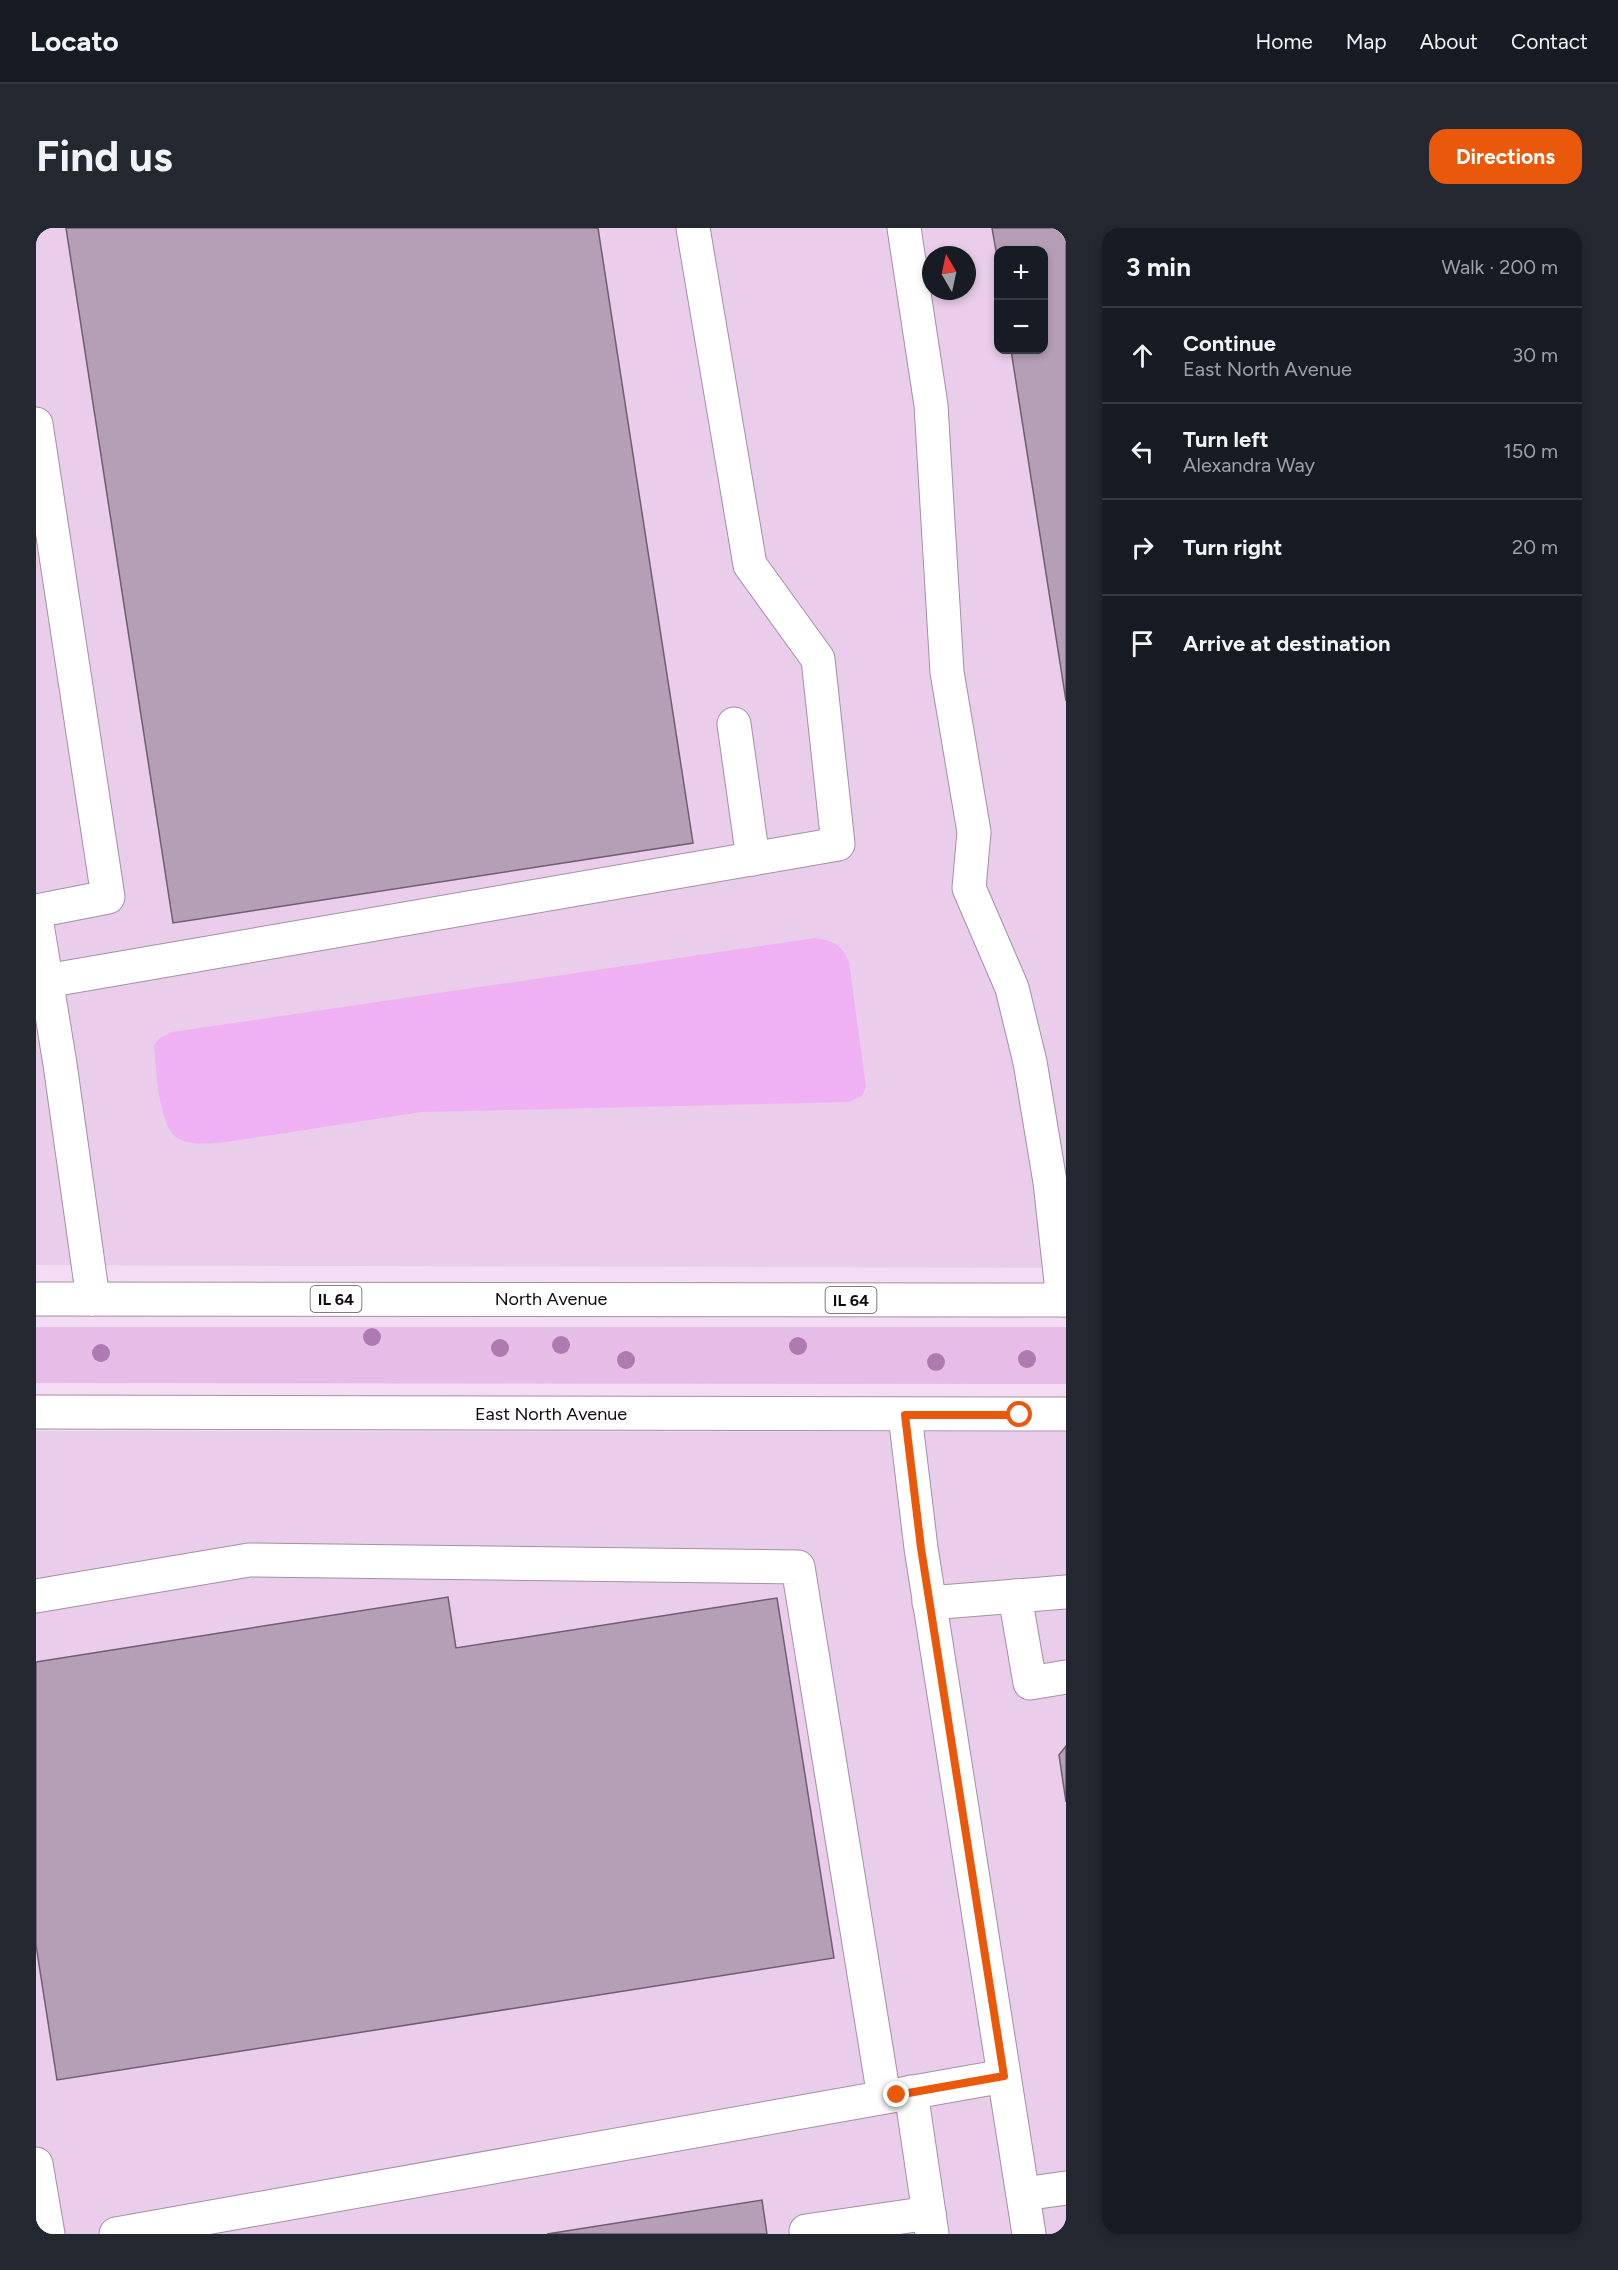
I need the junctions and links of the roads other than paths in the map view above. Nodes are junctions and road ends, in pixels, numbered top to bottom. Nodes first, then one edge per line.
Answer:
1 (693, 228) edge
2 (904, 228) edge
3 (36, 424) edge
4 (734, 724) dead end
5 (753, 859) junction
6 (36, 911) edge
7 (36, 918) edge
8 (46, 981) junction
9 (36, 1299) edge
10 (93, 1299) junction
11 (1065, 1300) edge
12 (36, 1412) edge
13 (1066, 1414) edge
14 (905, 1415) junction
15 (1066, 1592) edge
16 (36, 1596) edge
17 (1015, 1596) junction
18 (929, 1603) junction
19 (1066, 1677) edge
20 (1004, 2076) junction
21 (897, 2095) junction
22 (36, 2164) edge
23 (1066, 2188) edge
24 (1023, 2194) junction
25 (931, 2224) edge
26 (806, 2231) dead end
27 (48, 2234) edge
28 (116, 2234) edge
29 (1029, 2234) edge

1 - 5 main road
2 - 11 main road
3 - 6 main road
4 - 5 main road
5 - 8 main road
7 - 8 main road
8 - 10 main road
9 - 10 main road, North Avenue / IL 64
10 - 11 main road, North Avenue / IL 64
12 - 14 main road, East North Avenue
13 - 14 main road, East North Avenue
14 - 18 main road
15 - 17 main road
16 - 21 main road
17 - 18 main road
17 - 19 main road
18 - 20 main road
20 - 21 main road
20 - 24 main road
21 - 25 main road
21 - 28 main road
22 - 27 main road
23 - 24 main road
24 - 29 main road
25 - 26 main road

